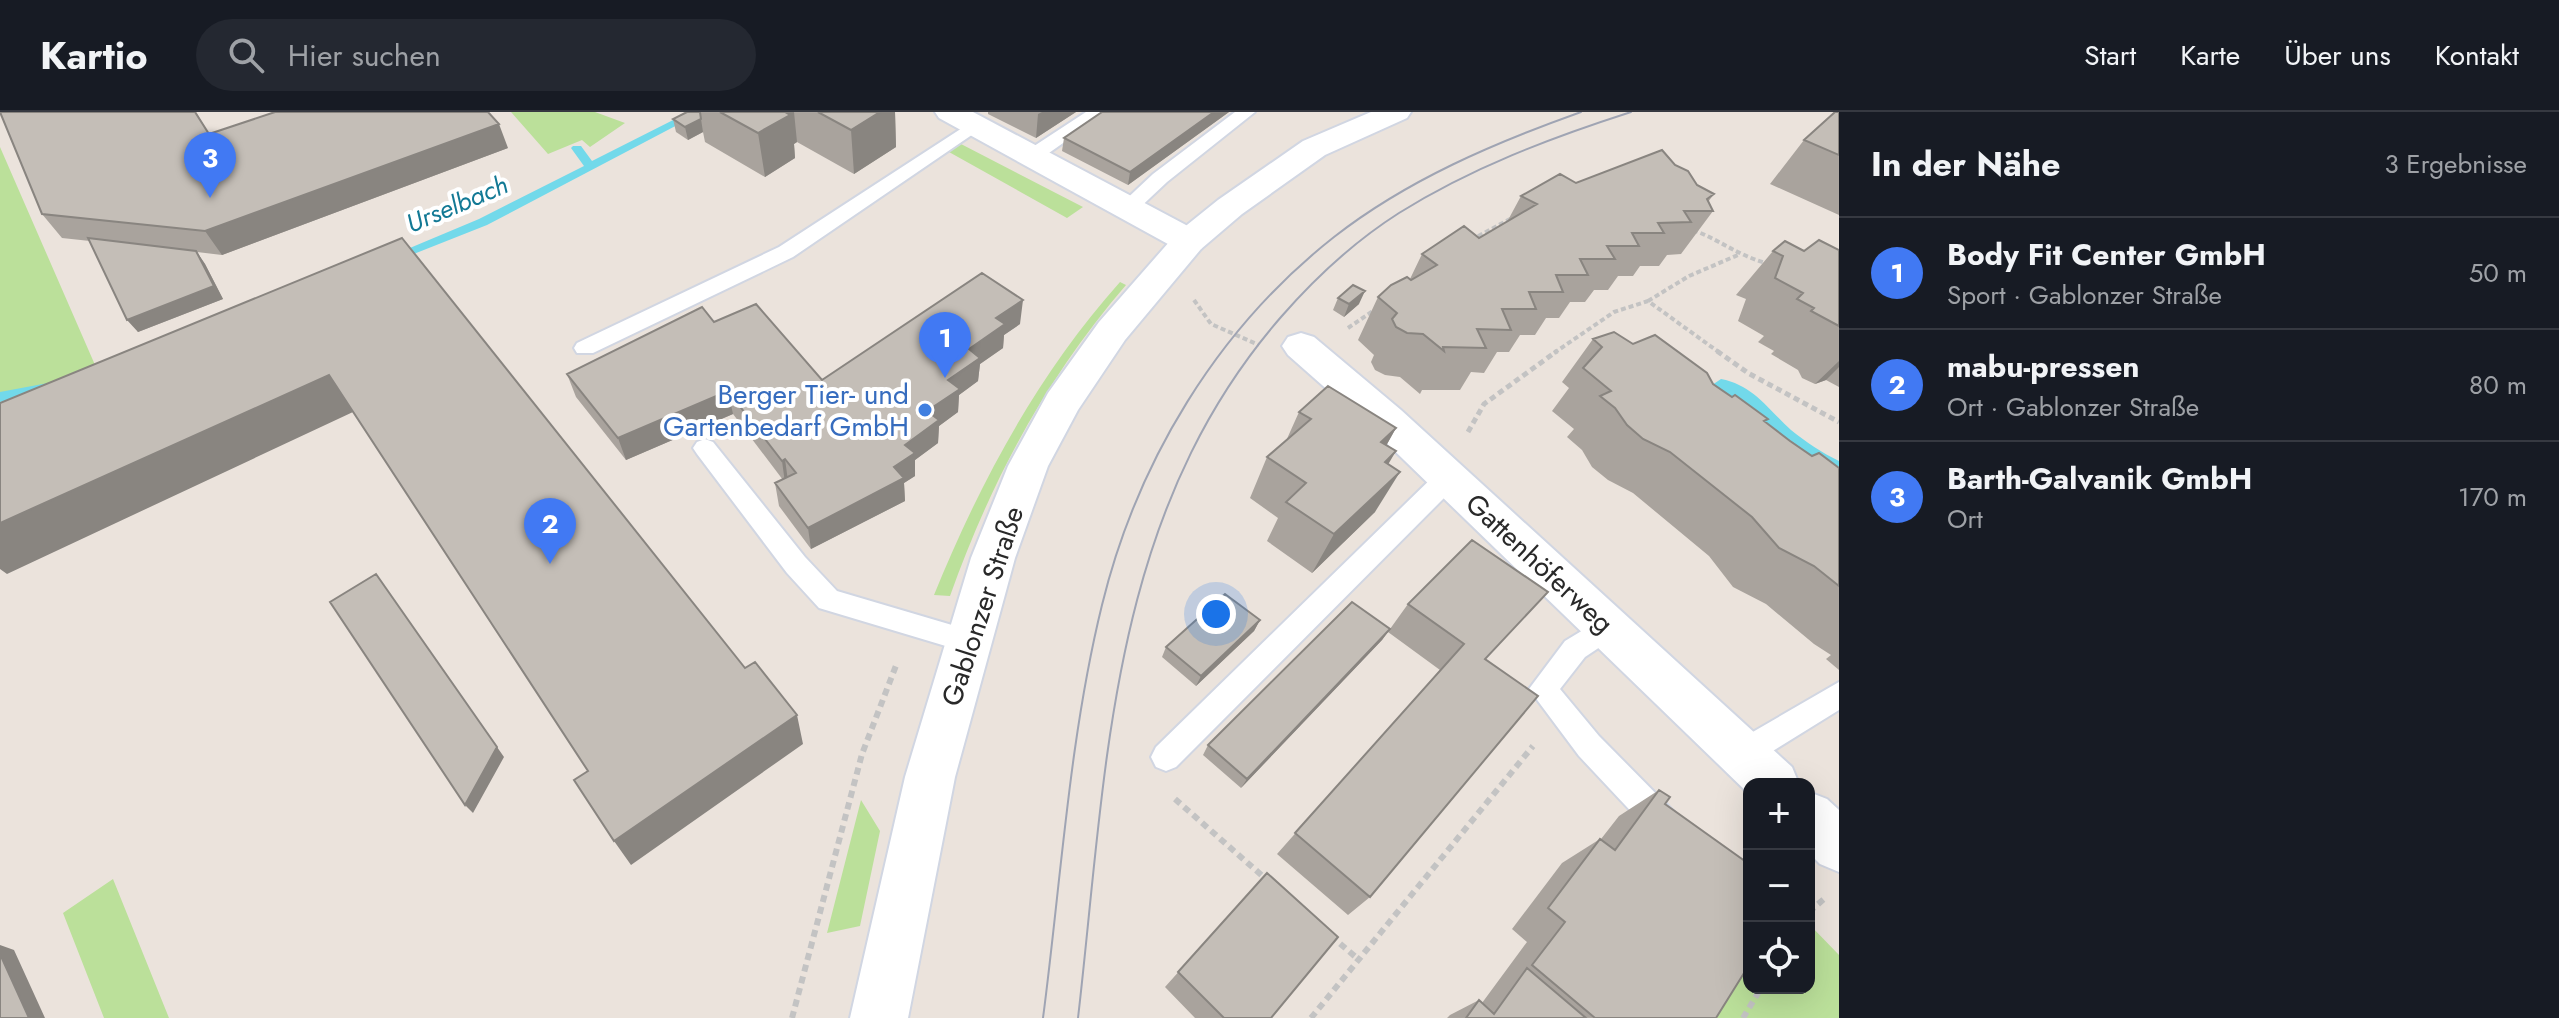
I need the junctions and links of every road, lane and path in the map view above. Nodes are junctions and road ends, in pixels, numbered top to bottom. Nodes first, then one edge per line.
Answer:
1 (1098, 112) edge
2 (1246, 112) edge
3 (1396, 112) edge
4 (964, 116) edge
5 (1032, 156) junction
6 (1126, 210) junction
7 (1514, 217) edge
8 (1684, 226) edge
9 (1189, 241) junction
10 (1464, 245) edge
11 (1738, 255) junction
12 (1774, 265) dead end
13 (1155, 282) junction
14 (1385, 300) edge
15 (1648, 301) junction
16 (1383, 320) edge
17 (1582, 332) junction
18 (1596, 339) edge
19 (1301, 346) joint
20 (585, 348) dead end
21 (1839, 422) edge
22 (1468, 432) dead end
23 (705, 448) dead end
24 (1449, 477) junction
25 (1608, 627) junction
26 (969, 641) junction
27 (1839, 695) edge
28 (1561, 713) junction
29 (1166, 757) joint
30 (1758, 769) edge
31 (1815, 823) edge
32 (1839, 846) edge
33 (1688, 849) edge
34 (1278, 889) edge
35 (1323, 929) edge
36 (1358, 959) junction
37 (1757, 994) edge
38 (879, 1018) edge
39 (1311, 1018) edge
40 (1743, 1018) edge

1 - 5 lane
2 - 6 lane
3 - 9 main road, Gablonzer Straße
4 - 5 main road
4 - 20 lane
5 - 6 main road
6 - 9 main road
7 - 10 path
8 - 11 path
9 - 13 main road, Gablonzer Straße
11 - 12 path
11 - 15 path
13 - 19 path
13 - 26 main road, Gablonzer Straße
14 - 16 path
15 - 17 path
15 - 21 path
17 - 18 path
17 - 22 path
19 - 24 main road, Gattenhöferweg
23 - 26 lane
24 - 25 main road, Gattenhöferweg
24 - 29 lane
25 - 28 lane
25 - 30 main road, Gattenhöferweg
26 - 38 main road, Gablonzer Straße
27 - 30 lane
28 - 33 lane
28 - 36 path
29 - 34 path
31 - 32 main road
35 - 36 path
36 - 39 path
37 - 40 path

